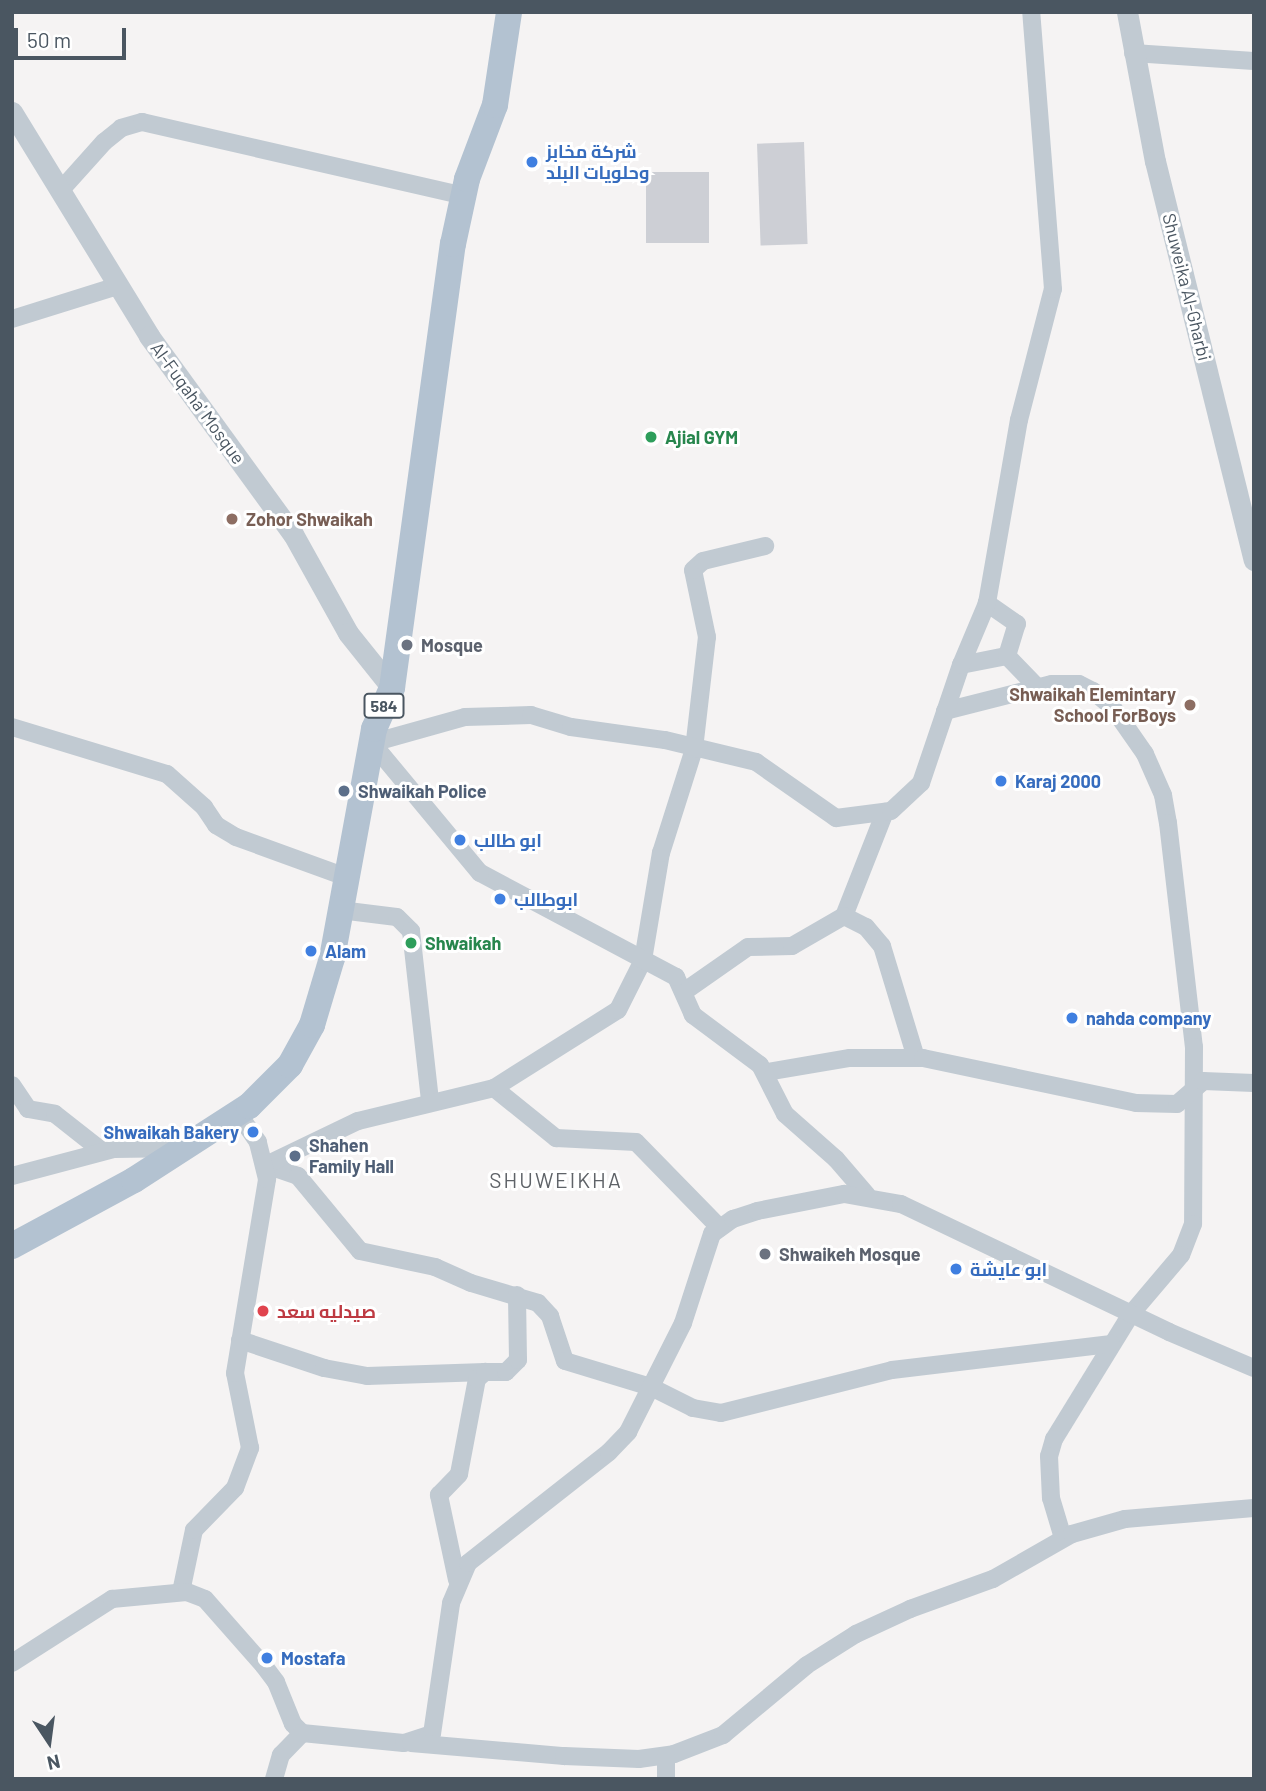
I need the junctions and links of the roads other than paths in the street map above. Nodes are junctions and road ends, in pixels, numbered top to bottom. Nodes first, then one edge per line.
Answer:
1 (509, 12) edge
2 (1031, 12) edge
3 (1126, 12) edge
4 (1133, 52) junction
5 (1254, 61) edge
6 (12, 112) edge
7 (60, 191) junction
8 (464, 196) junction
9 (117, 286) junction
10 (12, 319) edge
11 (765, 546) dead end
12 (1254, 560) edge
13 (988, 603) junction
14 (1006, 656) junction
15 (961, 665) junction
16 (391, 688) junction
17 (1038, 688) junction
18 (945, 711) junction
19 (12, 727) edge
20 (372, 743) junction
21 (694, 749) junction
22 (885, 812) junction
23 (346, 877) junction
24 (340, 910) junction
25 (844, 916) junction
26 (643, 960) junction
27 (685, 991) junction
28 (916, 1058) junction
29 (766, 1072) junction
30 (1254, 1083) edge
31 (12, 1085) edge
32 (494, 1088) junction
33 (1194, 1088) junction
34 (430, 1100) junction
35 (238, 1113) junction
36 (186, 1148) junction
37 (102, 1151) junction
38 (266, 1165) junction
39 (12, 1176) edge
40 (867, 1195) junction
41 (720, 1228) junction
42 (12, 1246) edge
43 (517, 1295) junction
44 (1131, 1314) junction
45 (240, 1340) junction
46 (1111, 1344) junction
47 (1254, 1368) edge
48 (485, 1372) junction
49 (651, 1387) junction
50 (1254, 1507) edge
51 (1063, 1538) junction
52 (457, 1580) junction
53 (181, 1592) junction
54 (12, 1663) edge
55 (302, 1732) junction
56 (404, 1743) junction
57 (666, 1756) junction
58 (274, 1779) edge
59 (666, 1779) edge

1 - 8 main road, 584
2 - 13 street
3 - 4 street, Shuweika Al-Gharbi
4 - 5 street
4 - 12 street, Shuweika Al-Gharbi
6 - 7 street, Al-Fuqaha' Mosque
7 - 8 street
7 - 9 street, Al-Fuqaha' Mosque
8 - 16 main road, 584
9 - 10 street
9 - 16 street, Al-Fuqaha' Mosque
11 - 21 street
13 - 14 street
13 - 15 street
14 - 15 street
14 - 17 street
15 - 18 street
16 - 20 main road, 584
17 - 18 street
17 - 33 street
18 - 22 street
19 - 23 street
20 - 21 street
20 - 23 main road, 584
20 - 26 street
21 - 22 street
21 - 26 street
22 - 25 street
23 - 24 main road, 584
24 - 34 street
24 - 35 main road, 584
25 - 27 street
25 - 28 street
26 - 27 street
26 - 32 street
27 - 29 street
28 - 29 street
28 - 33 street
29 - 40 street
30 - 33 street
31 - 37 street
32 - 34 street
32 - 41 street
33 - 44 street
34 - 38 street
35 - 36 main road, 584
35 - 38 street
36 - 37 street
36 - 42 main road, 584
37 - 39 street
38 - 43 street
38 - 45 street
40 - 41 street
40 - 44 street
41 - 49 street
43 - 48 street
43 - 49 street
44 - 46 street
44 - 47 street
45 - 48 street
45 - 53 street
46 - 49 street
46 - 51 street
48 - 52 street
49 - 52 street
50 - 51 street
51 - 57 street
52 - 56 street
53 - 54 street
53 - 55 street
55 - 56 street
55 - 58 street
56 - 57 street
57 - 59 street

